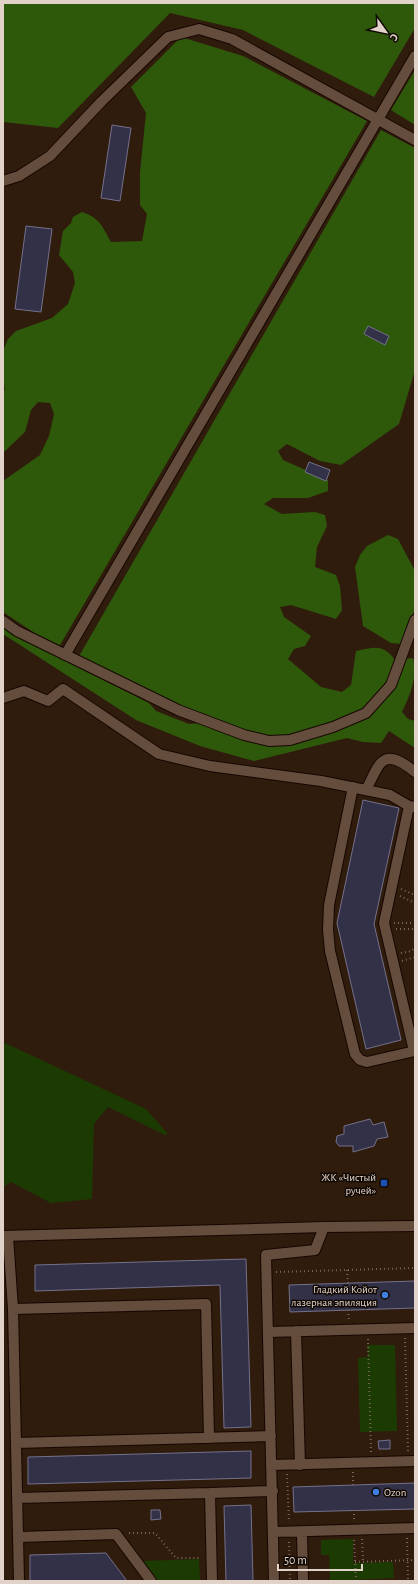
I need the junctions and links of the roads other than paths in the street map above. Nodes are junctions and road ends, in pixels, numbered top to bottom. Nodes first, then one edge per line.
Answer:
1 (415, 56) edge
2 (378, 120) junction
3 (415, 140) edge
4 (3, 181) edge
5 (415, 620) edge
6 (3, 621) edge
7 (65, 655) junction
8 (3, 698) edge
9 (415, 772) edge
10 (353, 787) junction
11 (366, 790) junction
12 (412, 807) edge
13 (415, 1051) edge
14 (415, 1226) edge
15 (324, 1227) junction
16 (6, 1236) edge
17 (13, 1309) junction
18 (410, 1328) edge
19 (296, 1331) junction
20 (268, 1332) junction
21 (271, 1436) junction
22 (209, 1438) junction
23 (16, 1443) junction
24 (412, 1461) edge
25 (271, 1465) junction
26 (300, 1465) junction
27 (273, 1491) junction
28 (210, 1493) junction
29 (18, 1498) junction
30 (411, 1529) edge
31 (273, 1532) junction
32 (302, 1532) junction
33 (19, 1537) junction
34 (19, 1581) edge
35 (151, 1581) edge
36 (212, 1581) edge
37 (274, 1581) edge
38 (303, 1581) edge

1 - 2 street
2 - 3 street
2 - 4 street
2 - 7 street
5 - 7 street
6 - 7 street
8 - 10 street
9 - 11 street
10 - 11 street
10 - 13 street
11 - 12 street
12 - 13 street
14 - 15 street
15 - 16 street
15 - 20 street
16 - 17 street
17 - 22 street
17 - 23 street
18 - 19 street
19 - 20 street
19 - 26 street
20 - 21 street
21 - 22 street
21 - 25 street
22 - 23 street
23 - 29 street
24 - 26 street
25 - 26 street
25 - 27 street
27 - 28 street
27 - 31 street
28 - 29 street
28 - 36 street
29 - 33 street
30 - 32 street
31 - 32 street
31 - 37 street
32 - 38 street
33 - 34 street
33 - 35 street

